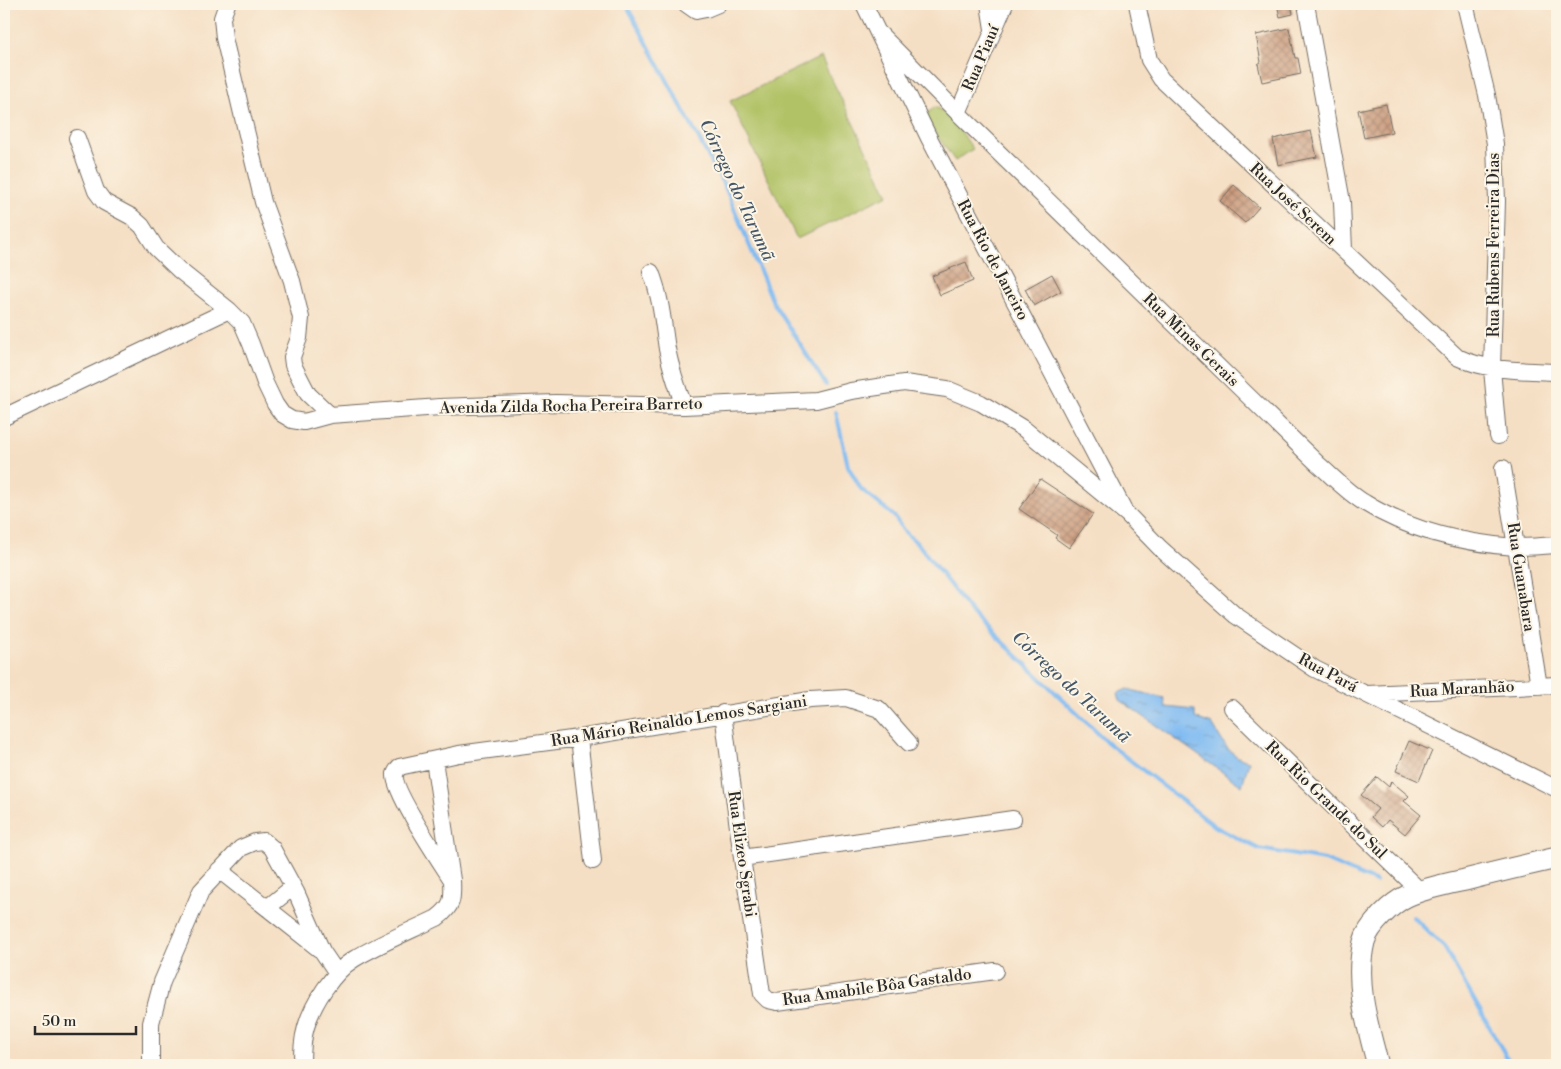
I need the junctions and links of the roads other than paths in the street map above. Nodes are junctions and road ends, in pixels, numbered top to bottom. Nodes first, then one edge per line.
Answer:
1 (227, 4) edge
2 (686, 4) edge
3 (718, 4) edge
4 (864, 4) edge
5 (989, 4) edge
6 (1005, 4) edge
7 (1137, 4) edge
8 (1306, 4) edge
9 (1465, 4) edge
10 (993, 28) junction
11 (878, 32) junction
12 (958, 113) junction
13 (77, 138) dead end
14 (1344, 250) junction
15 (651, 272) dead end
16 (229, 310) junction
17 (1492, 369) junction
18 (1557, 372) edge
19 (684, 406) junction
20 (330, 415) junction
21 (4, 417) edge
22 (1498, 436) dead end
23 (1503, 468) dead end
24 (1127, 514) junction
25 (1557, 545) edge
26 (1516, 547) junction
27 (1557, 685) edge
28 (1539, 686) junction
29 (1367, 694) junction
30 (1232, 708) dead end
31 (723, 713) junction
32 (579, 738) junction
33 (909, 743) dead end
34 (434, 760) junction
35 (1557, 789) edge
36 (1013, 819) dead end
37 (444, 825) junction
38 (422, 833) junction
39 (742, 858) junction
40 (1557, 858) edge
41 (593, 861) dead end
42 (219, 870) junction
43 (452, 880) junction
44 (294, 887) junction
45 (1420, 891) junction
46 (267, 908) junction
47 (322, 950) junction
48 (995, 971) dead end
49 (337, 973) junction
50 (762, 994) joint
51 (151, 1065) edge
52 (302, 1065) edge
53 (1378, 1065) edge

1 - 20 street
2 - 3 street
4 - 11 street, Rua Rio de Janeiro
5 - 10 street
6 - 10 street, Rua Piauí
7 - 14 street, Rua José Serem
8 - 14 street
9 - 17 street, Rua Rubens Ferreira Dias
10 - 12 street, Rua Piauí
11 - 12 street, Rua Minas Gerais
11 - 24 street, Rua Rio de Janeiro
12 - 26 street, Rua Minas Gerais
13 - 16 street, Avenida Zilda Rocha Pereira Barreto
14 - 17 street, Rua José Serem
15 - 19 street
16 - 20 street, Avenida Zilda Rocha Pereira Barreto
16 - 21 street
17 - 18 street, Rua José Serem
17 - 22 street
19 - 20 street, Avenida Zilda Rocha Pereira Barreto
19 - 24 street, Avenida Zilda Rocha Pereira Barreto
23 - 26 street, Rua Guanabara
24 - 29 street, Rua Pará
25 - 26 street, Rua Minas Gerais
26 - 28 street, Rua Guanabara
27 - 28 street, Rua Maranhão
28 - 29 street, Rua Maranhão
29 - 35 street, Rua Pará
30 - 45 street, Rua Rio Grande do Sul
31 - 32 street, Rua Mário Reinaldo Lemos Sargiani
31 - 33 street, Rua Mário Reinaldo Lemos Sargiani
31 - 39 street, Rua Elizeo Sgrabi
32 - 34 street, Rua Mário Reinaldo Lemos Sargiani
32 - 41 street
34 - 37 street
34 - 38 street, Rua Mário Reinaldo Lemos Sargiani
36 - 39 street
37 - 38 street
37 - 43 street
38 - 43 street
39 - 50 street, Rua Elizeo Sgrabi
40 - 45 main road
42 - 44 street
42 - 46 street
42 - 51 street
43 - 49 street
44 - 46 street
44 - 47 street
45 - 53 main road
46 - 47 street
47 - 49 street
48 - 50 street, Rua Amabile Bôa Gastaldo
49 - 52 street

